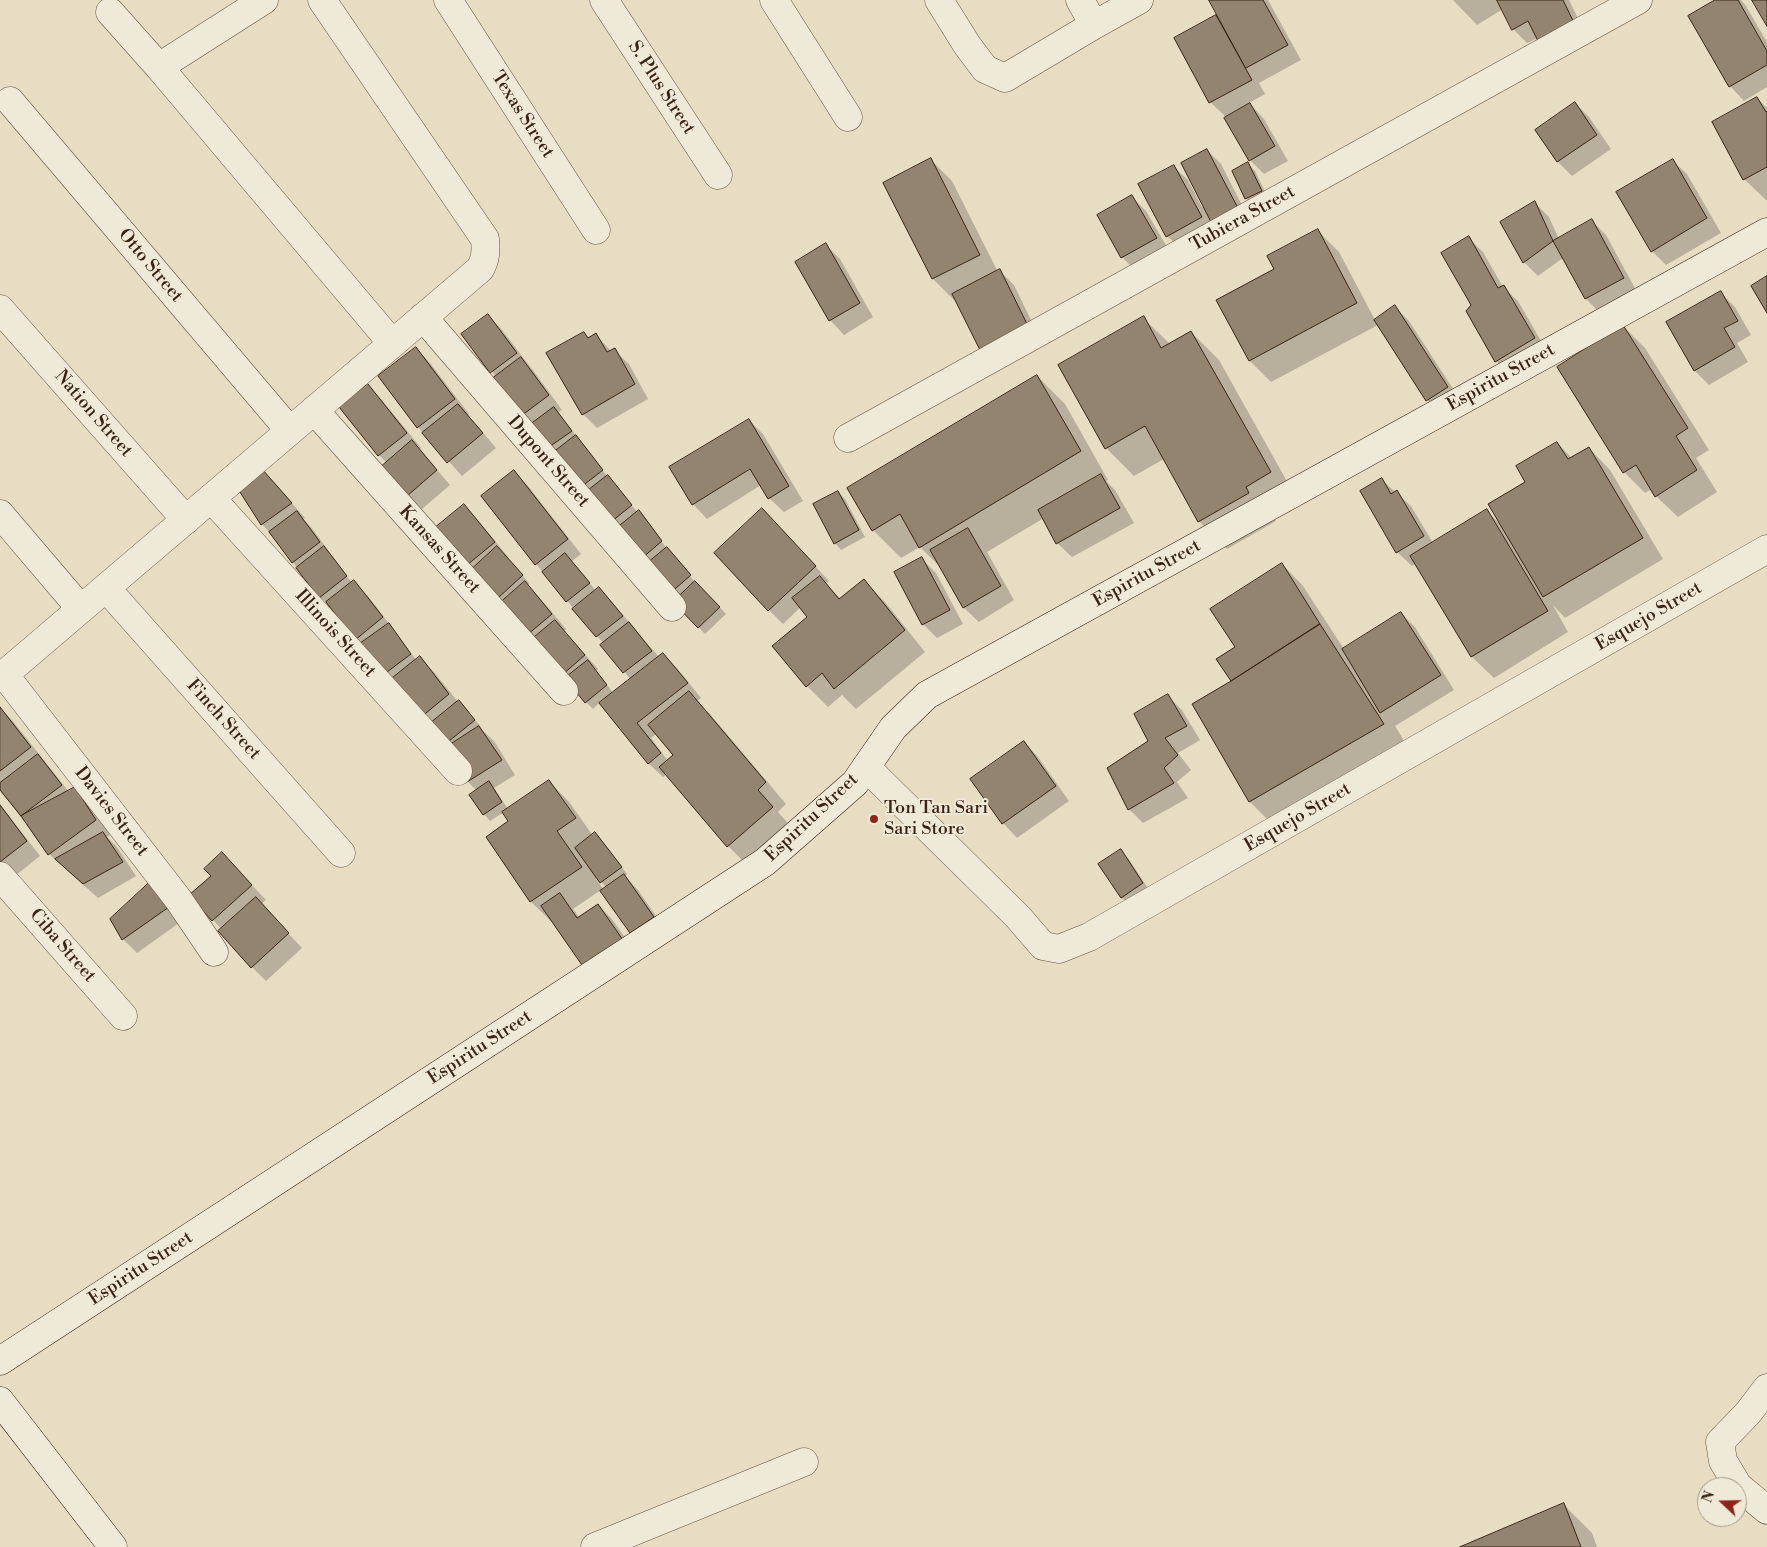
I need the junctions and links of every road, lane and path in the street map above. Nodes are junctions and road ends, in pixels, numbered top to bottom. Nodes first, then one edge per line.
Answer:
1 (264, 0) edge
2 (322, 0) edge
3 (448, 0) edge
4 (604, 0) edge
5 (774, 0) edge
6 (939, 0) edge
7 (1080, 0) edge
8 (1139, 0) edge
9 (1638, 0) edge
10 (110, 12) dead end
11 (1094, 24) junction
12 (159, 67) junction
13 (10, 100) dead end
14 (848, 117) dead end
15 (718, 175) dead end
16 (596, 230) dead end
17 (1767, 232) edge
18 (0, 309) edge
19 (423, 317) junction
20 (392, 343) junction
21 (314, 410) junction
22 (290, 431) junction
23 (848, 438) dead end
24 (211, 498) junction
25 (0, 514) edge
26 (186, 520) junction
27 (1767, 549) edge
28 (106, 588) junction
29 (672, 607) dead end
30 (81, 609) junction
31 (2, 676) edge
32 (564, 691) dead end
33 (866, 767) junction
34 (458, 771) dead end
35 (341, 853) dead end
36 (0, 876) edge
37 (214, 952) dead end
38 (123, 1016) dead end
39 (0, 1361) edge
40 (1767, 1388) edge
41 (0, 1401) edge
42 (804, 1462) dead end
43 (1767, 1510) edge
44 (113, 1547) edge
45 (595, 1547) edge

1 - 12 street
2 - 19 street
3 - 16 street, Texas Street
4 - 15 street, S. Plus Street
5 - 14 street
6 - 11 street
7 - 11 street
8 - 11 street
9 - 23 street, Tubiera Street
10 - 12 street
12 - 20 street
13 - 22 street, Otto Street
17 - 33 street, Espiritu Street
18 - 26 street, Nation Street
19 - 20 street
19 - 29 street, Dupont Street
20 - 21 street
21 - 22 street
21 - 32 street, Kansas Street
22 - 24 street
24 - 26 street
24 - 34 street, Illinois Street
25 - 30 street
26 - 28 street
27 - 33 street, Esquejo Street
28 - 30 street
28 - 35 street, Finch Street
30 - 31 street
31 - 37 street, Davies Street
33 - 39 street, Espiritu Street
36 - 38 street, Ciba Street
40 - 43 street
41 - 44 street
42 - 45 street

